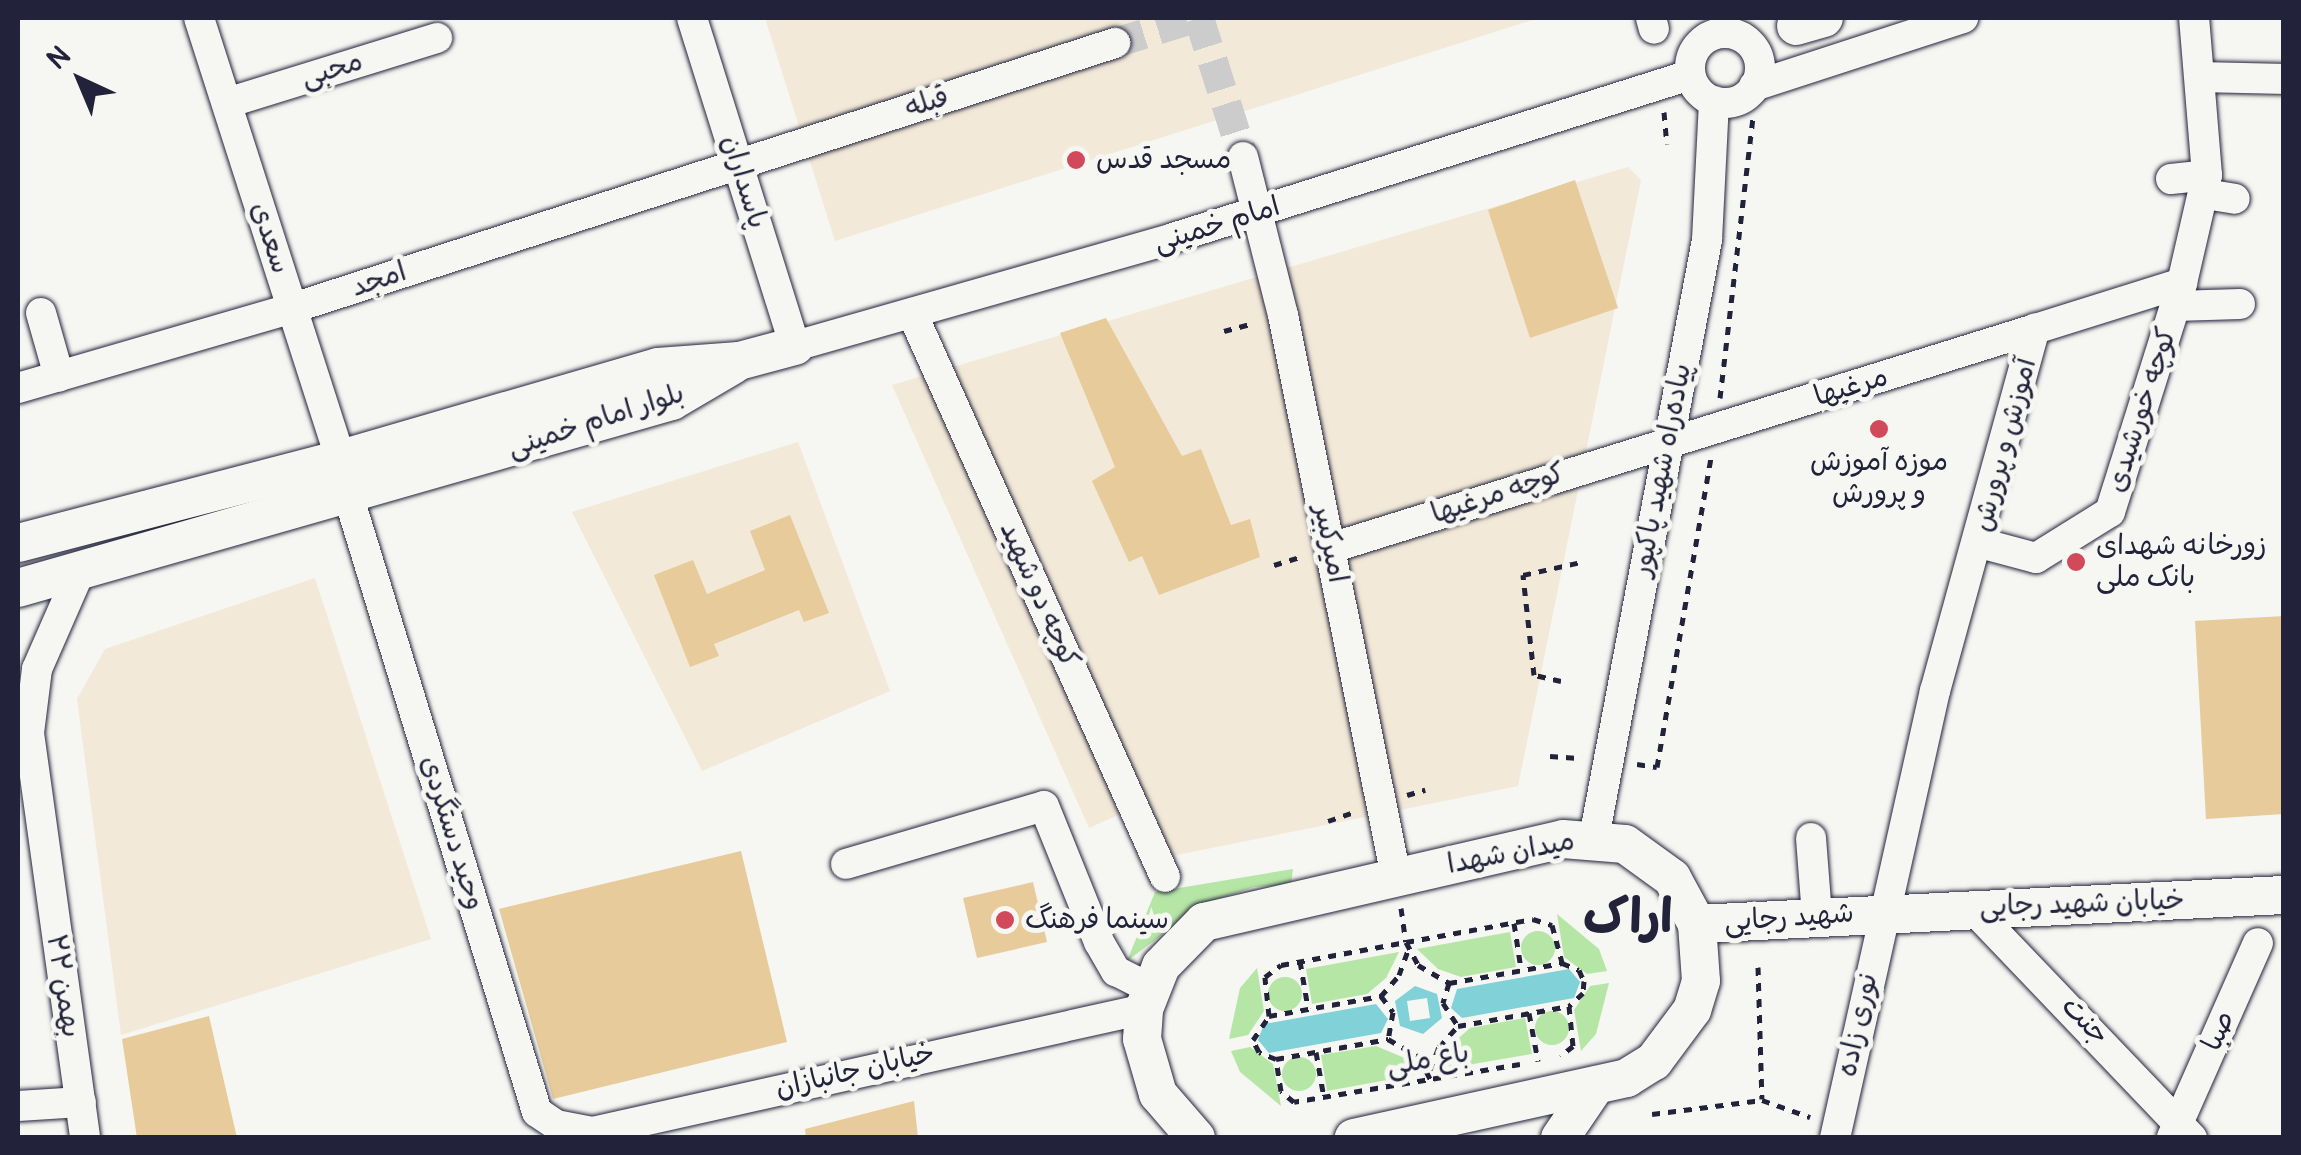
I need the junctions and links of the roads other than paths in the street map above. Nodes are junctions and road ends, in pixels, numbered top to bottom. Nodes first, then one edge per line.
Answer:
1 (199, 18) edge
2 (692, 18) edge
3 (1963, 18) edge
4 (2194, 18) edge
5 (1802, 20) edge
6 (437, 38) dead end
7 (1743, 38) junction
8 (1115, 43) tunnel mouth
9 (1690, 75) junction
10 (2202, 77) junction
11 (2284, 79) edge
12 (1754, 86) junction
13 (1714, 101) junction
14 (227, 103) junction
15 (1243, 157) tunnel mouth
16 (738, 164) junction
17 (2171, 179) dead end
18 (2206, 185) junction
19 (2236, 199) dead end
20 (1259, 212) junction
21 (2178, 294) junction
22 (2240, 304) dead end
23 (292, 308) junction
24 (41, 313) dead end
25 (912, 313) junction
26 (2035, 329) junction
27 (795, 346) junction
28 (739, 362) junction
29 (59, 376) junction
30 (18, 388) edge
31 (1667, 446) junction
32 (341, 460) junction
33 (349, 498) junction
34 (18, 543) edge
35 (1980, 543) junction
36 (1332, 548) junction
37 (80, 571) junction
38 (18, 588) edge
39 (28, 827) edge
40 (1594, 838) junction
41 (1811, 838) dead end
42 (846, 864) dead end
43 (1166, 877) dead end
44 (1396, 877) junction
45 (2284, 895) edge
46 (1973, 908) junction
47 (1882, 912) junction
48 (1817, 916) junction
49 (1697, 924) junction
50 (2258, 943) dead end
51 (1147, 999) junction
52 (1596, 1085) junction
53 (81, 1102) junction
54 (18, 1106) edge
55 (1444, 1118) junction
56 (1836, 1132) edge
57 (2181, 1132) edge
58 (580, 1135) edge
59 (85, 1138) edge
60 (1196, 1138) edge
61 (1354, 1138) edge
62 (1480, 1138) edge
63 (1560, 1138) edge

1 - 14 street, سعدی
2 - 16 street, پاسداران
3 - 12 street
4 - 10 street
5 - 7 street
6 - 14 street, محبی
7 - 9 street
7 - 12 street
8 - 16 street, قبله
9 - 13 street
9 - 20 street, امام خمینی
10 - 11 street
10 - 18 street
12 - 13 street
13 - 31 street, پیاده‌راه شهید پاکپور
14 - 23 street, سعدی
15 - 20 street, امیرکبیر
16 - 23 street, امجد
16 - 27 street, پاسداران
17 - 18 street
18 - 19 street
18 - 21 street
20 - 25 street, امام خمینی
20 - 36 street, امیرکبیر
21 - 22 street, آموزش و پرورش
21 - 26 street, آموزش و پرورش
21 - 35 street, کوچه خورشیدی
23 - 29 street, امجد
23 - 32 street, سعدی
24 - 29 street
25 - 27 street, امام خمینی
25 - 43 street, کوچه دو شهید
26 - 31 street, مرغیها
26 - 35 street, آموزش و پرورش
27 - 28 main road, امام خمینی
28 - 32 main road, بلوار امام خمینی
28 - 33 main road, بلوار امام خمینی
29 - 30 street, امجد
31 - 36 street, کوچه مرغیها
31 - 40 street, پیاده‌راه شهید پاکپور
32 - 34 main road, بلوار امام خمینی
33 - 37 main road, بلوار امام خمینی
33 - 58 street, وحید دستگردی
35 - 47 street, آموزش و پرورش
36 - 44 street, امیرکبیر
37 - 38 main road, بلوار امام خمینی
37 - 39 street, ۲۲ بهمن
39 - 53 street, ۲۲ بهمن
40 - 44 main road, میدان شهدا
40 - 49 main road, میدان شهدا
41 - 48 street
42 - 51 street
44 - 51 main road, میدان شهدا
45 - 46 main road, خیابان شهید رجایی
46 - 47 main road, خیابان شهید رجایی
46 - 57 street, جنت
47 - 48 main road, شهید رجایی
47 - 56 street, نوری زاده
48 - 49 main road, شهید رجایی
49 - 52 main road, میدان شهدا
50 - 57 street, صبا
51 - 58 street, خیابان جانبازان
51 - 60 main road
52 - 55 main road, میدان شهدا
52 - 63 main road
53 - 54 street
53 - 59 street, ۲۲ بهمن
55 - 61 main road, میدان شهدا
55 - 62 main road

